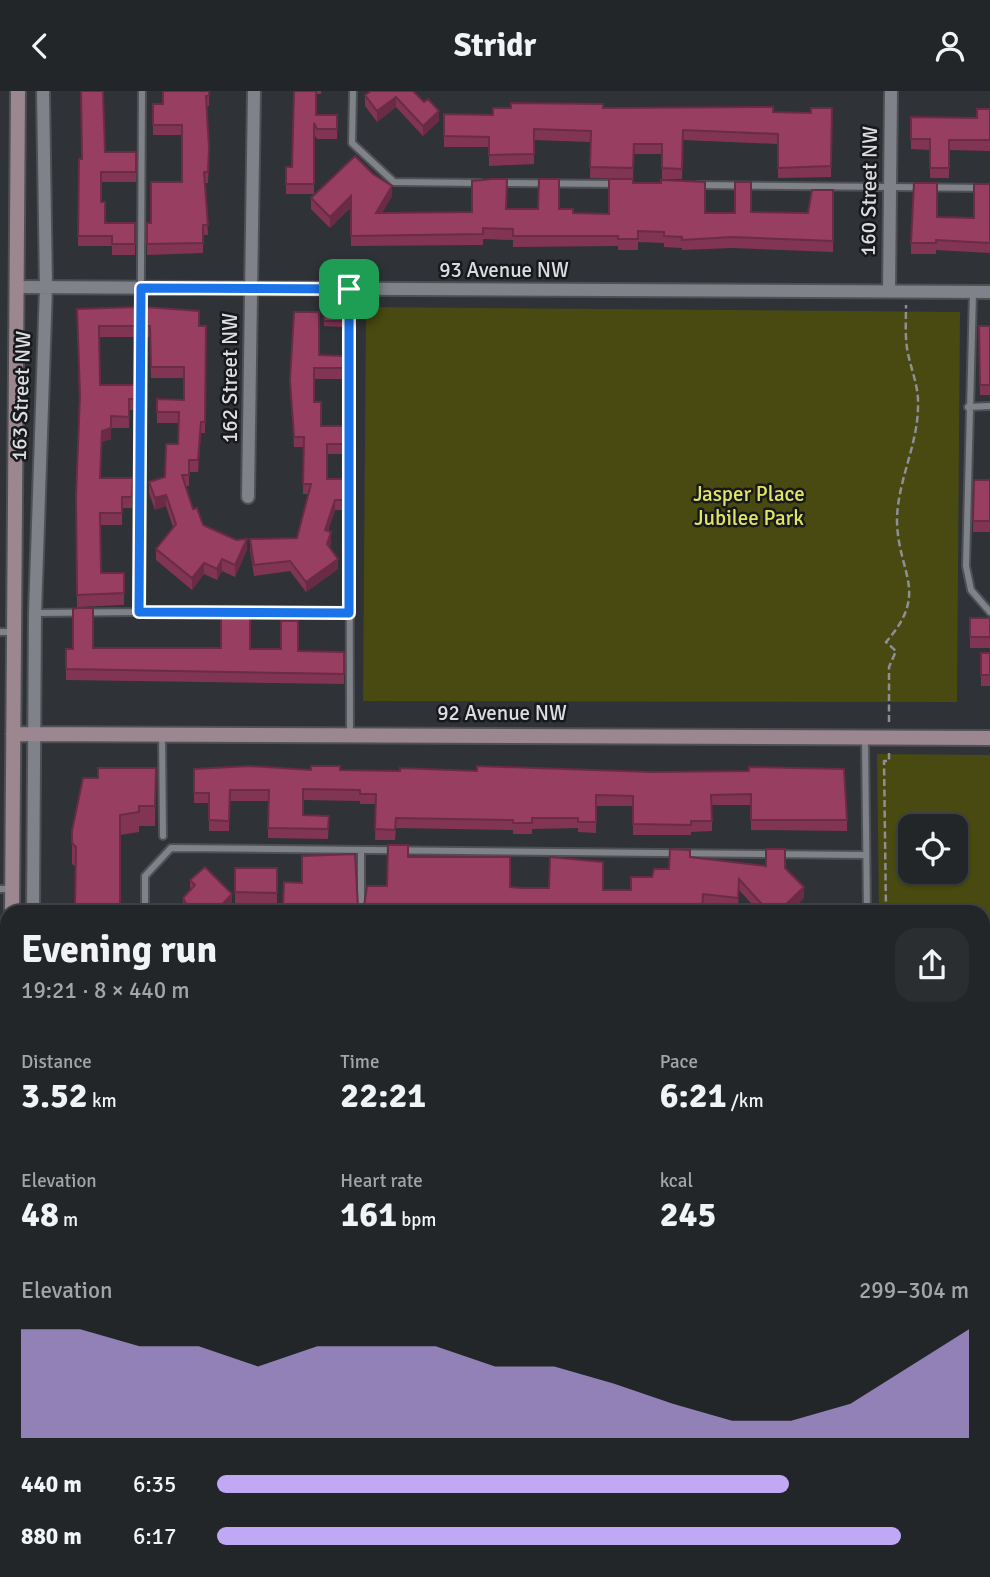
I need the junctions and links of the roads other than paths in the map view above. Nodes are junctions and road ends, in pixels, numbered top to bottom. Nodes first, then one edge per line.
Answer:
1 (18, 91) edge
2 (43, 91) edge
3 (142, 91) edge
4 (254, 91) edge
5 (353, 91) edge
6 (891, 91) edge
7 (628, 184) edge
8 (683, 185) edge
9 (890, 186) junction
10 (990, 187) edge
11 (17, 287) junction
12 (46, 287) junction
13 (141, 288) junction
14 (250, 288) junction
15 (349, 289) junction
16 (889, 291) junction
17 (973, 292) junction
18 (990, 292) edge
19 (990, 406) edge
20 (968, 407) junction
21 (248, 497) dead end
22 (139, 612) junction
23 (990, 612) edge
24 (35, 613) junction
25 (349, 613) junction
26 (7, 632) edge
27 (162, 733) junction
28 (6, 734) edge
29 (34, 734) junction
30 (350, 734) junction
31 (865, 737) junction
32 (990, 738) edge
33 (163, 836) dead end
34 (362, 850) junction
35 (866, 855) junction
36 (6, 889) edge
37 (33, 905) edge
38 (145, 905) edge
39 (361, 905) edge
40 (867, 905) edge

1 - 11 street, 163 Street NW
2 - 12 street, 163 Street NW
3 - 13 lane
4 - 14 street, 162 Street NW
5 - 7 lane
6 - 9 street, 160 Street NW
8 - 9 lane
9 - 10 lane
9 - 16 street, 160 Street NW
11 - 12 street, 93 Avenue NW
11 - 26 street, 163 Street NW
12 - 13 street, 93 Avenue NW
12 - 24 street, 163 Street NW
13 - 14 street, 93 Avenue NW
13 - 22 lane
14 - 15 street, 93 Avenue NW
14 - 21 street, 162 Street NW
15 - 16 street, 93 Avenue NW
15 - 25 lane
16 - 17 street, 93 Avenue NW
17 - 18 street, 93 Avenue NW
17 - 20 lane
19 - 20 lane
20 - 23 lane
22 - 24 lane
22 - 25 lane
24 - 29 street, 163 Street NW
25 - 30 lane
26 - 28 street, 163 Street NW
27 - 29 street, 92 Avenue NW
27 - 30 street, 92 Avenue NW
27 - 33 lane
28 - 29 street, 92 Avenue NW
28 - 36 street, 163 Street NW
29 - 37 street, 163 Street NW
30 - 31 street, 92 Avenue NW
31 - 32 street, 92 Avenue NW
31 - 35 lane
34 - 35 lane
34 - 38 lane
34 - 39 lane
35 - 40 lane

